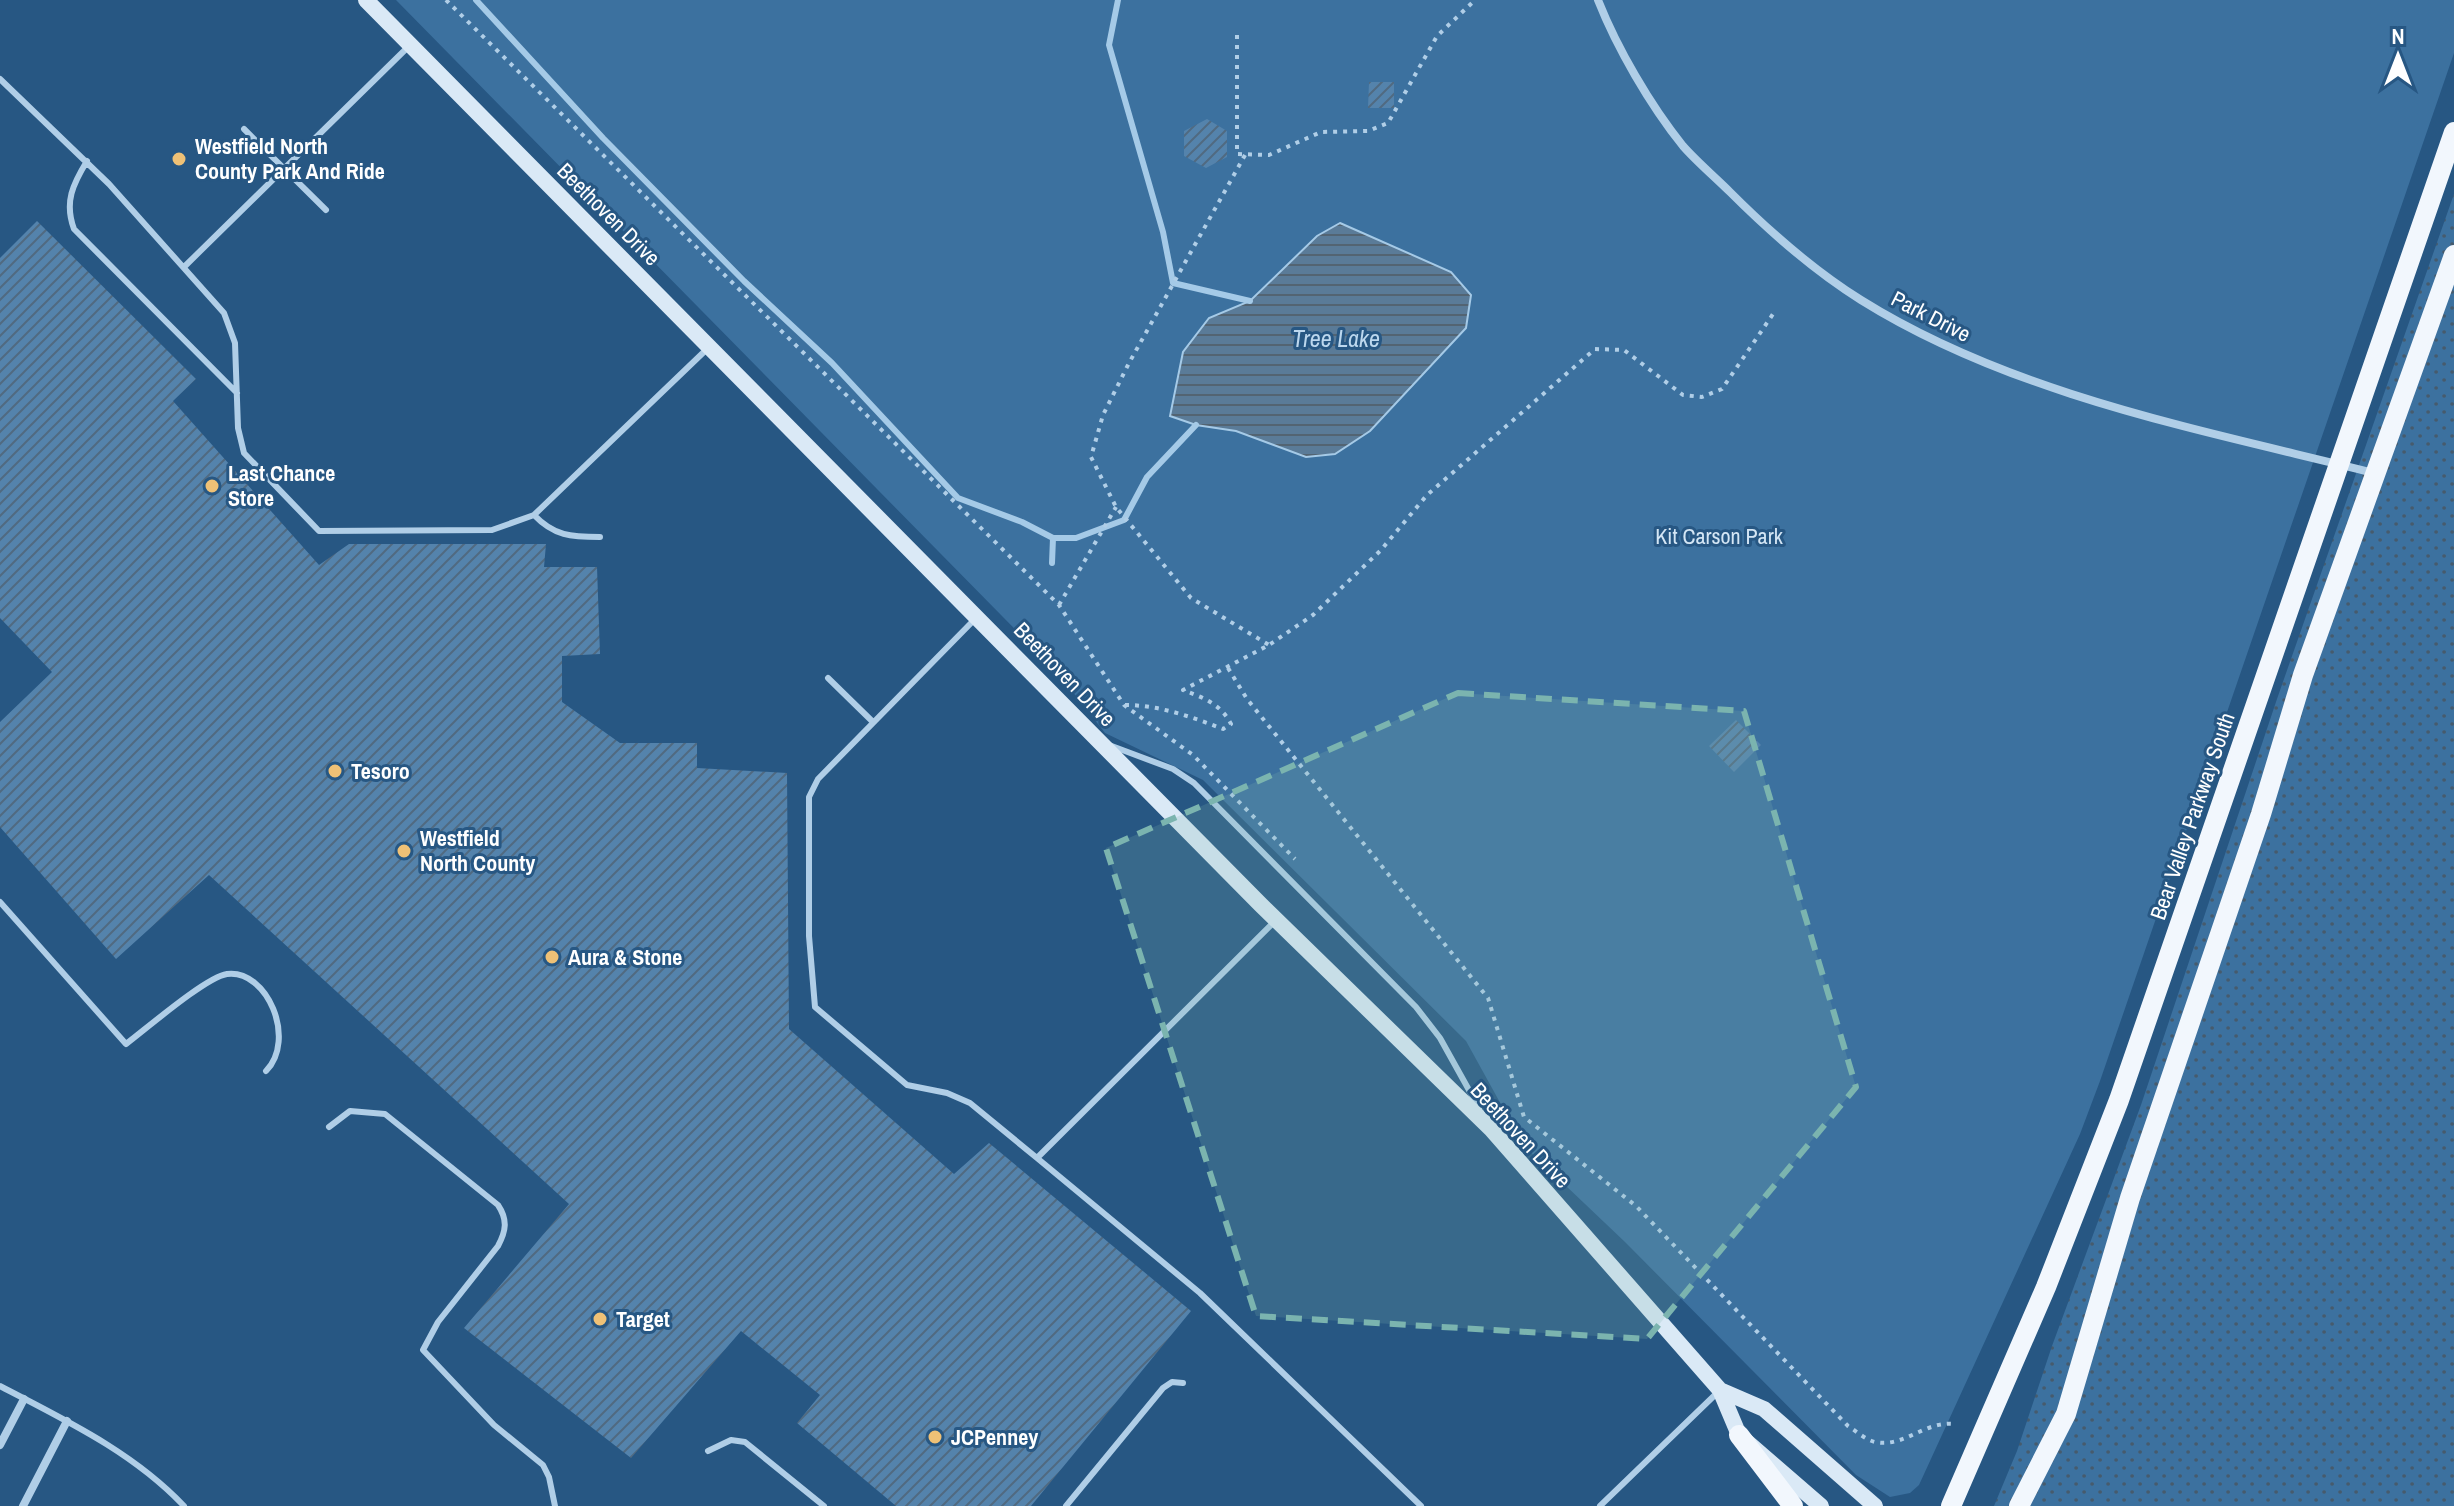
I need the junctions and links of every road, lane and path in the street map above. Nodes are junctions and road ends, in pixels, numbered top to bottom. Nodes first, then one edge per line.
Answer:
1 (366, 0) edge
2 (446, 0) edge
3 (1475, 0) edge
4 (1598, 0) edge
5 (1237, 35) dead end
6 (411, 45) junction
7 (0, 79) edge
8 (244, 129) dead end
9 (2454, 132) edge
10 (1245, 155) junction
11 (87, 161) junction
12 (284, 169) junction
13 (326, 210) dead end
14 (2454, 255) edge
15 (184, 267) junction
16 (1773, 314) dead end
17 (709, 347) junction
18 (237, 393) junction
19 (2339, 465) junction
20 (2374, 473) junction
21 (1116, 507) junction
22 (534, 515) junction
23 (600, 537) dead end
24 (1059, 604) junction
25 (978, 616) junction
26 (1269, 645) junction
27 (1228, 668) junction
28 (828, 678) dead end
29 (1124, 705) junction
30 (873, 722) junction
31 (1099, 741) junction
32 (1295, 859) dead end
33 (0, 902) edge
34 (1276, 920) junction
35 (266, 1071) dead end
36 (329, 1127) dead end
37 (1491, 1129) junction
38 (1037, 1158) junction
39 (1183, 1383) dead end
40 (0, 1386) edge
41 (1720, 1390) junction
42 (24, 1399) junction
43 (67, 1421) junction
44 (1954, 1424) dead end
45 (1739, 1435) junction
46 (0, 1445) edge
47 (708, 1451) dead end
48 (23, 1506) edge
49 (184, 1506) edge
50 (555, 1506) edge
51 (824, 1506) edge
52 (1066, 1506) edge
53 (1421, 1506) edge
54 (1600, 1506) edge
55 (1793, 1506) edge
56 (1821, 1506) edge
57 (1875, 1506) edge
58 (1951, 1506) edge
59 (2019, 1506) edge

1 - 6 main road, Beethoven Drive
2 - 24 path
3 - 10 path
4 - 19 street, Park Drive
5 - 10 path
6 - 12 lane
6 - 17 main road, Beethoven Drive
7 - 11 lane
8 - 12 lane
9 - 19 main road, Bear Valley Parkway South
10 - 21 path
11 - 15 lane
11 - 18 lane
12 - 13 lane
12 - 15 lane
14 - 20 main road
15 - 18 lane
16 - 26 path
17 - 22 lane
17 - 25 main road, Beethoven Drive
18 - 22 lane
19 - 20 street, Park Drive
19 - 58 main road, Bear Valley Parkway South
20 - 59 main road
21 - 24 path
21 - 26 path
22 - 23 lane
24 - 29 path
25 - 30 lane
25 - 31 main road, Beethoven Drive
26 - 27 path
27 - 29 path
27 - 44 path
28 - 30 lane
29 - 32 path
30 - 38 lane
31 - 34 main road, Beethoven Drive
31 - 37 lane
33 - 35 lane
34 - 37 main road, Beethoven Drive
34 - 38 lane
36 - 50 lane
37 - 41 main road, Beethoven Drive
38 - 53 lane
39 - 52 lane
40 - 42 lane
41 - 45 main road, Beethoven Drive
41 - 54 lane
41 - 57 main road, Beethoven Drive
42 - 43 lane
42 - 46 street
43 - 48 street
43 - 49 lane
45 - 55 main road
45 - 56 main road, Beethoven Drive
47 - 51 lane

